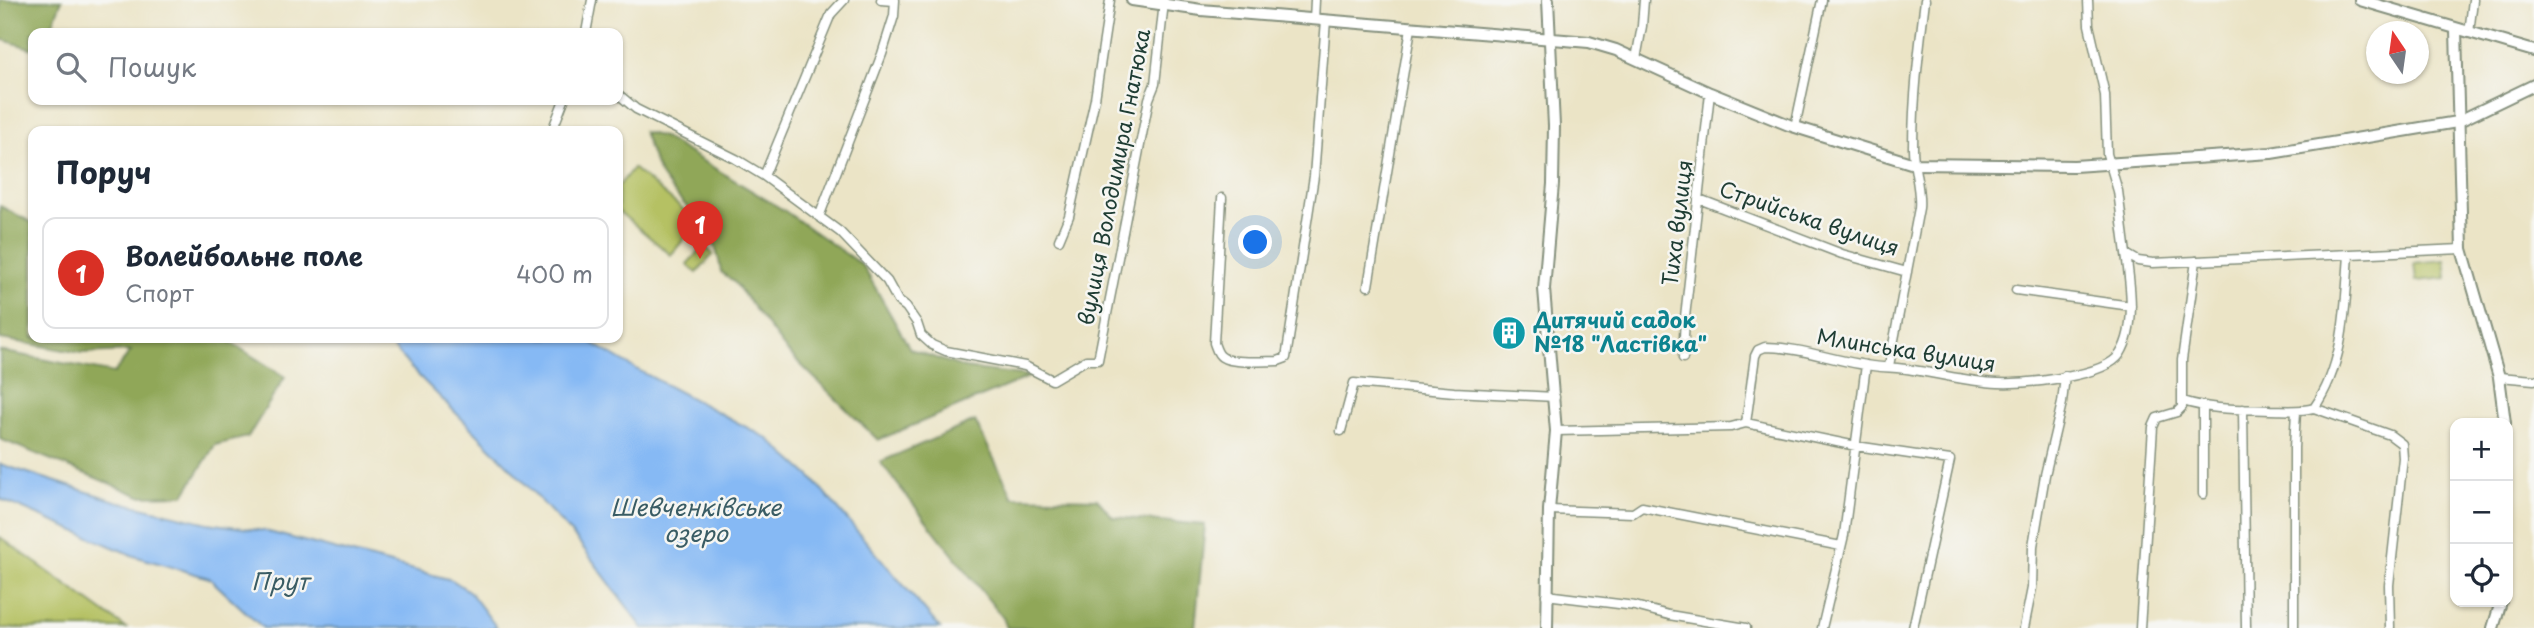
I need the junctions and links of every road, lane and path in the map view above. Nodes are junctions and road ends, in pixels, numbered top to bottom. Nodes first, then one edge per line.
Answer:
1 (592, 0) edge
2 (844, 0) edge
3 (881, 0) edge
4 (1110, 0) edge
5 (1132, 0) edge
6 (1315, 0) edge
7 (1548, 0) edge
8 (1644, 0) edge
9 (1822, 0) edge
10 (1925, 0) edge
11 (2088, 0) edge
12 (2360, 0) edge
13 (2473, 0) edge
14 (895, 1) edge
15 (1164, 2) edge
16 (2374, 3) edge
17 (1320, 20) junction
18 (587, 28) edge
19 (1411, 28) junction
20 (2456, 30) junction
21 (2469, 33) junction
22 (1549, 39) junction
23 (2534, 51) edge
24 (1636, 59) junction
25 (2534, 85) edge
26 (1710, 93) junction
27 (623, 98) edge
28 (562, 105) edge
29 (2457, 122) junction
30 (554, 126) edge
31 (1795, 127) junction
32 (1914, 164) junction
33 (2110, 164) junction
34 (764, 176) junction
35 (1222, 198) dead end
36 (1699, 200) junction
37 (819, 217) junction
38 (1059, 240) dead end
39 (2462, 248) junction
40 (2126, 254) junction
41 (2349, 255) junction
42 (2196, 261) junction
43 (1906, 272) junction
44 (1368, 286) dead end
45 (2016, 290) dead end
46 (2131, 306) junction
47 (1683, 358) dead end
48 (1866, 365) junction
49 (1889, 366) junction
50 (2066, 376) junction
51 (2499, 377) junction
52 (2534, 380) edge
53 (1555, 397) junction
54 (2183, 401) junction
55 (2203, 407) junction
56 (2314, 408) junction
57 (2243, 410) junction
58 (2296, 411) junction
59 (2504, 418) edge
60 (1746, 423) junction
61 (1341, 431) dead end
62 (1556, 431) junction
63 (1856, 446) junction
64 (2203, 494) dead end
65 (1549, 510) junction
66 (1841, 546) junction
67 (1546, 595) junction
68 (2499, 607) edge
69 (1547, 628) edge
70 (1746, 628) edge
71 (1822, 628) edge
72 (1913, 628) edge
73 (2024, 628) edge
74 (2140, 628) edge
75 (2246, 628) edge
76 (2294, 628) edge
77 (2390, 628) edge
78 (2493, 628) edge

1 - 18 street
2 - 34 street
3 - 14 street
4 - 38 street
5 - 15 street
6 - 17 street
7 - 22 street
8 - 24 street
9 - 31 street
10 - 32 street
11 - 33 street, Млинська вулиця
12 - 16 street
13 - 21 street
14 - 37 street
15 - 17 street
15 - 37 street, вулиця Володимира Гнатюка
16 - 20 street
17 - 19 street
17 - 35 street
19 - 22 street
19 - 44 street
20 - 21 street
20 - 29 street
21 - 23 street
22 - 24 street
22 - 53 street
24 - 26 street
25 - 29 street
26 - 31 street
26 - 36 street, Тиха вулиця
27 - 34 street
28 - 30 street
29 - 33 street
29 - 39 street
31 - 32 street
32 - 33 street
32 - 43 street
33 - 40 street, Млинська вулиця
34 - 37 street
36 - 43 street, Стрийська вулиця
36 - 47 street, Тиха вулиця
39 - 41 street
39 - 51 street
40 - 42 street
40 - 46 street, Млинська вулиця
41 - 42 street
41 - 56 street
42 - 54 street
43 - 49 street
45 - 46 street
46 - 50 street, Млинська вулиця
48 - 49 street, Млинська вулиця
48 - 60 street, Млинська вулиця
48 - 63 street
49 - 50 street, Млинська вулиця
50 - 73 street
51 - 52 street
51 - 59 street
53 - 61 street
53 - 62 street
54 - 55 street
54 - 74 street
55 - 57 street
55 - 64 street
56 - 58 street
56 - 77 street
57 - 58 street
57 - 75 street
58 - 76 street
60 - 62 street
60 - 63 street
62 - 65 street
63 - 66 street
63 - 72 street
65 - 66 street
65 - 67 street
66 - 71 street
67 - 69 street
67 - 70 street
68 - 78 street

